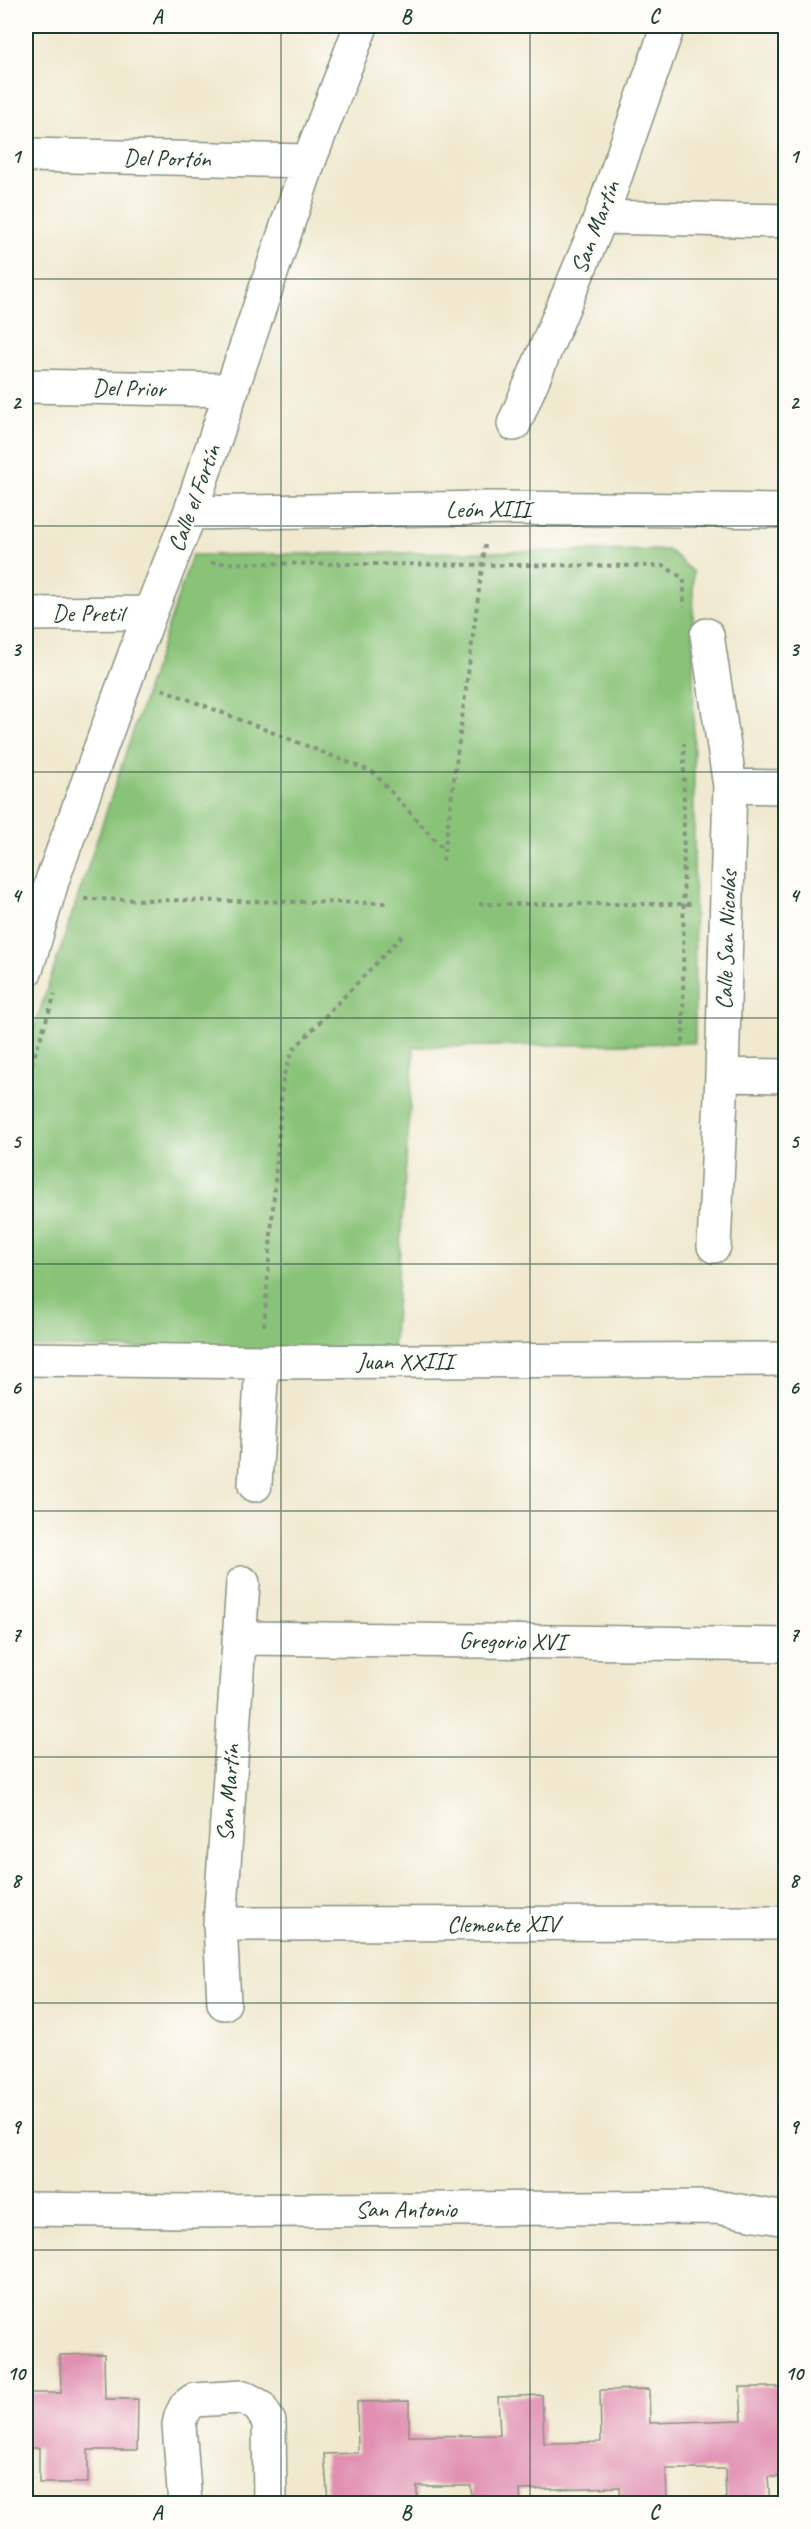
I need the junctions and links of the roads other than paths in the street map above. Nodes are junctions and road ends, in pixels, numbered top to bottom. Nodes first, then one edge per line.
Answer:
1 (361, 26) edge
2 (668, 26) edge
3 (26, 155) edge
4 (309, 162) junction
5 (600, 217) junction
6 (786, 221) edge
7 (26, 386) edge
8 (232, 390) junction
9 (514, 424) dead end
10 (786, 511) edge
11 (190, 513) junction
12 (150, 613) junction
13 (26, 614) edge
14 (696, 624) road end
15 (730, 786) junction
16 (786, 788) edge
17 (42, 884) edge
18 (26, 970) edge
19 (722, 1075) junction
20 (786, 1076) edge
21 (714, 1246) dead end
22 (26, 1359) edge
23 (786, 1359) edge
24 (262, 1362) junction
25 (255, 1485) dead end
26 (243, 1583) dead end
27 (239, 1638) junction
28 (786, 1645) edge
29 (786, 1923) edge
30 (219, 1924) junction
31 (224, 2003) dead end
32 (26, 2209) edge
33 (786, 2219) edge
34 (185, 2504) edge
35 (270, 2504) edge

1 - 4 street, Calle el Fortín
2 - 5 street, San Martín
3 - 4 street, Del Portón
4 - 8 street, Calle el Fortín
5 - 6 street
5 - 9 street, San Martín
7 - 8 street, Del Prior
8 - 11 street, Calle el Fortín
10 - 11 street, León XIII
11 - 12 street, Calle el Fortín
12 - 13 street, De Pretil
12 - 17 street, Calle el Fortín
14 - 15 street, Calle San Nicolás
15 - 16 street
15 - 19 street, Calle San Nicolás
17 - 18 street, Calle el Fortín
19 - 20 street
19 - 21 street, Calle San Nicolás
22 - 24 street, Juan XXIII
23 - 24 street, Juan XXIII
24 - 25 street
26 - 27 street, San Martín
27 - 28 street, Gregorio XVI
27 - 30 street, San Martín
29 - 30 street, Clemente XIV
30 - 31 street, San Martín
32 - 33 street, San Antonio
34 - 35 street

